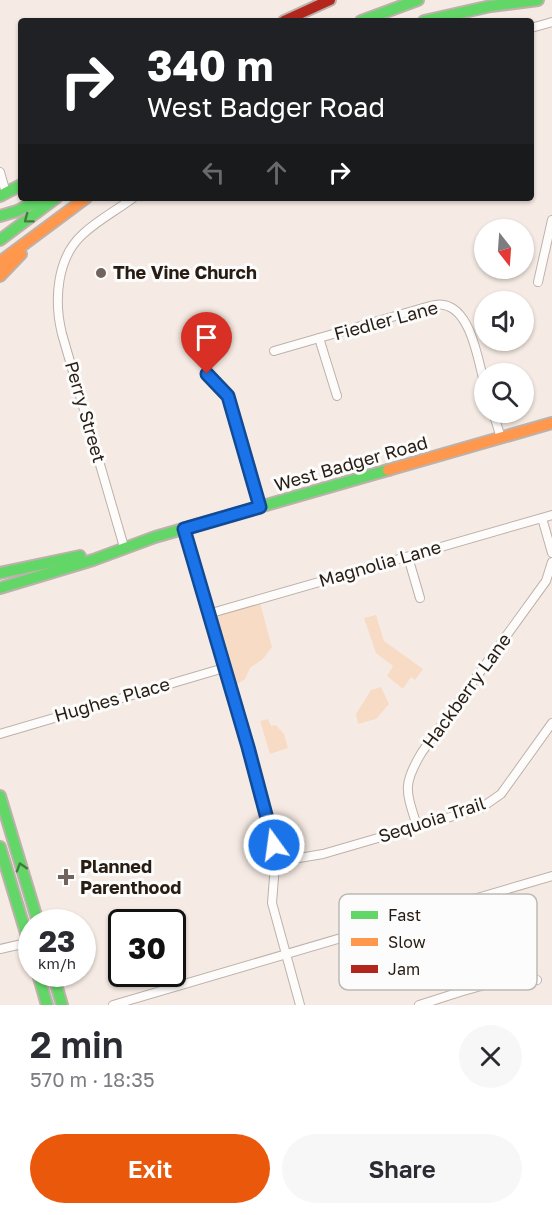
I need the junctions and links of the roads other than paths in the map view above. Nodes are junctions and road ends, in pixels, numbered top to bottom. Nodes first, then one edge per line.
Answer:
1 (330, 0) edge
2 (397, 0) edge
3 (418, 0) edge
4 (474, 0) edge
5 (538, 0) edge
6 (291, 18) edge
7 (358, 18) edge
8 (369, 18) edge
9 (418, 18) edge
10 (437, 18) edge
11 (552, 22) edge
12 (534, 27) edge
13 (0, 172) edge
14 (18, 187) edge
15 (3, 195) edge
16 (36, 201) edge
17 (52, 201) edge
18 (82, 201) edge
19 (129, 201) edge
20 (0, 216) edge
21 (552, 220) edge
22 (40, 232) junction
23 (0, 240) edge
24 (0, 262) edge
25 (0, 276) edge
26 (538, 282) dead end
27 (319, 338) junction
28 (274, 351) dead end
29 (479, 363) edge
30 (207, 374) dead end
31 (337, 396) dead end
32 (496, 423) edge
33 (552, 423) edge
34 (501, 438) junction
35 (260, 507) junction
36 (552, 515) edge
37 (542, 518) junction
38 (184, 529) junction
39 (124, 547) junction
40 (552, 553) edge
41 (408, 557) junction
42 (552, 562) edge
43 (0, 573) edge
44 (0, 588) edge
45 (420, 598) dead end
46 (208, 614) junction
47 (224, 668) junction
48 (552, 723) edge
49 (0, 734) edge
50 (0, 796) edge
51 (417, 826) junction
52 (0, 847) edge
53 (276, 859) junction
54 (552, 876) edge
55 (490, 894) edge
56 (19, 909) edge
57 (34, 909) edge
58 (339, 938) edge
59 (18, 947) edge
60 (0, 949) edge
61 (285, 954) junction
62 (42, 987) edge
63 (57, 987) edge
64 (470, 990) edge
65 (47, 1005) edge
66 (62, 1005) edge
67 (113, 1005) edge
68 (300, 1005) edge
69 (419, 1005) edge

1 - 6 main road
2 - 7 main road
3 - 8 main road
4 - 9 main road
5 - 10 main road
11 - 12 street
13 - 15 street
14 - 15 main road
16 - 20 main road
17 -> 23 main road
18 - 22 main road
19 - 39 street, Perry Street
21 - 26 street
22 - 24 main road
22 - 25 main road
27 - 28 street, Fiedler Lane
27 - 29 street, Fiedler Lane
27 - 31 street
30 - 35 street
32 - 34 street
33 - 34 main road, West Badger Road
34 - 35 main road, West Badger Road
35 - 38 main road, West Badger Road
36 - 37 street, Magnolia Lane
37 - 40 street
37 - 41 street, Magnolia Lane
38 - 39 main road, West Badger Road
38 - 46 street
39 - 43 main road, West Badger Road
39 - 44 main road, West Badger Road
41 - 45 street
41 - 46 street, Magnolia Lane
42 - 51 street, Hackberry Lane
46 - 47 street
47 - 49 street, Hughes Place
47 - 53 street
48 - 51 street, Sequoia Trail
57 -> 50 main road
51 - 53 street, Sequoia Trail
52 - 56 main road
53 - 61 street
54 - 55 street
58 - 61 street
59 - 60 street
61 - 67 street
61 - 68 street
62 - 65 main road
63 - 66 main road
64 - 69 street

